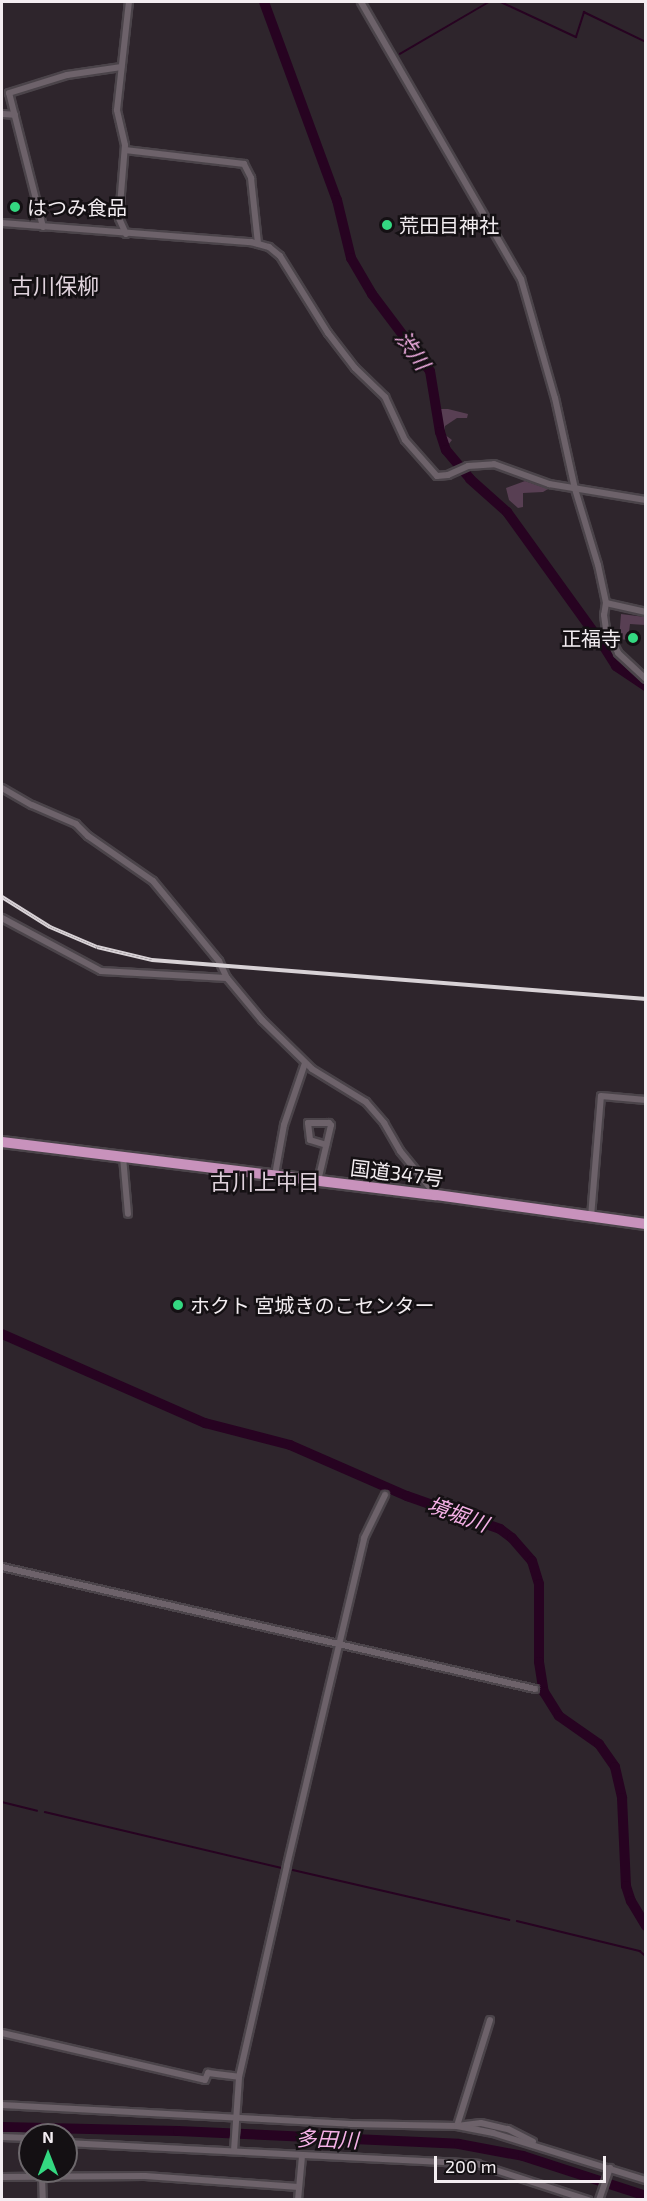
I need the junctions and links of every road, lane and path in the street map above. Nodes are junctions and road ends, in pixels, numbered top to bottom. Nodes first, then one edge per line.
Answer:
1 (129, 2) edge
2 (361, 2) edge
3 (121, 67) junction
4 (2, 114) edge
5 (15, 115) junction
6 (125, 150) junction
7 (2, 223) edge
8 (43, 227) junction
9 (126, 234) junction
10 (258, 244) junction
11 (575, 489) junction
12 (645, 500) edge
13 (606, 603) junction
14 (645, 612) edge
15 (645, 679) edge
16 (2, 788) edge
17 (2, 918) edge
18 (227, 978) junction
19 (305, 1063) junction
20 (645, 1100) edge
21 (2, 1142) edge
22 (326, 1144) junction
23 (123, 1157) junction
24 (275, 1175) junction
25 (318, 1181) junction
26 (436, 1195) junction
27 (128, 1214) dead end
28 (591, 1217) junction
29 (645, 1224) edge
30 (385, 1495) dead end
31 (2, 1567) edge
32 (339, 1644) junction
33 (535, 1689) dead end
34 (490, 2020) dead end
35 (2, 2032) edge
36 (239, 2077) junction
37 (2, 2105) edge
38 (236, 2118) junction
39 (457, 2126) junction
40 (2, 2137) edge
41 (18, 2138) edge
42 (78, 2144) edge
43 (234, 2150) junction
44 (302, 2156) junction
45 (609, 2170) junction
46 (2, 2177) edge
47 (18, 2177) edge
48 (78, 2177) edge
49 (645, 2180) edge
50 (42, 2183) edge
51 (299, 2187) junction
52 (43, 2199) edge
53 (298, 2199) edge
54 (588, 2199) edge
55 (599, 2199) edge

1 - 3 street
2 - 11 street
3 - 5 street
3 - 6 street
4 - 5 street
5 - 8 street
6 - 9 street
6 - 10 street
7 - 8 street
8 - 9 street
9 - 10 street
10 - 11 street
11 - 12 street
11 - 13 street
13 - 14 street
13 - 15 street
16 - 18 street
17 - 18 street
18 - 19 street
19 - 24 street
19 - 26 street
20 - 28 street
21 - 23 highway, 国道347号
22 - 22 street
22 - 25 street
23 - 24 highway, 国道347号
23 - 27 street
24 - 25 highway, 国道347号
25 - 26 highway, 国道347号
26 - 28 highway, 国道347号
28 - 29 highway, 国道347号
30 - 32 street
31 - 32 street
32 - 33 street
32 - 36 street
34 - 39 street
35 - 36 street
36 - 38 street
37 - 38 street
38 - 39 street
38 - 43 street
39 - 45 street
40 - 41 street
42 - 43 street
43 - 44 street
44 - 51 street
44 - 54 street
45 - 49 street
45 - 55 street
46 - 47 street
48 - 51 street
50 - 52 street
51 - 53 street

